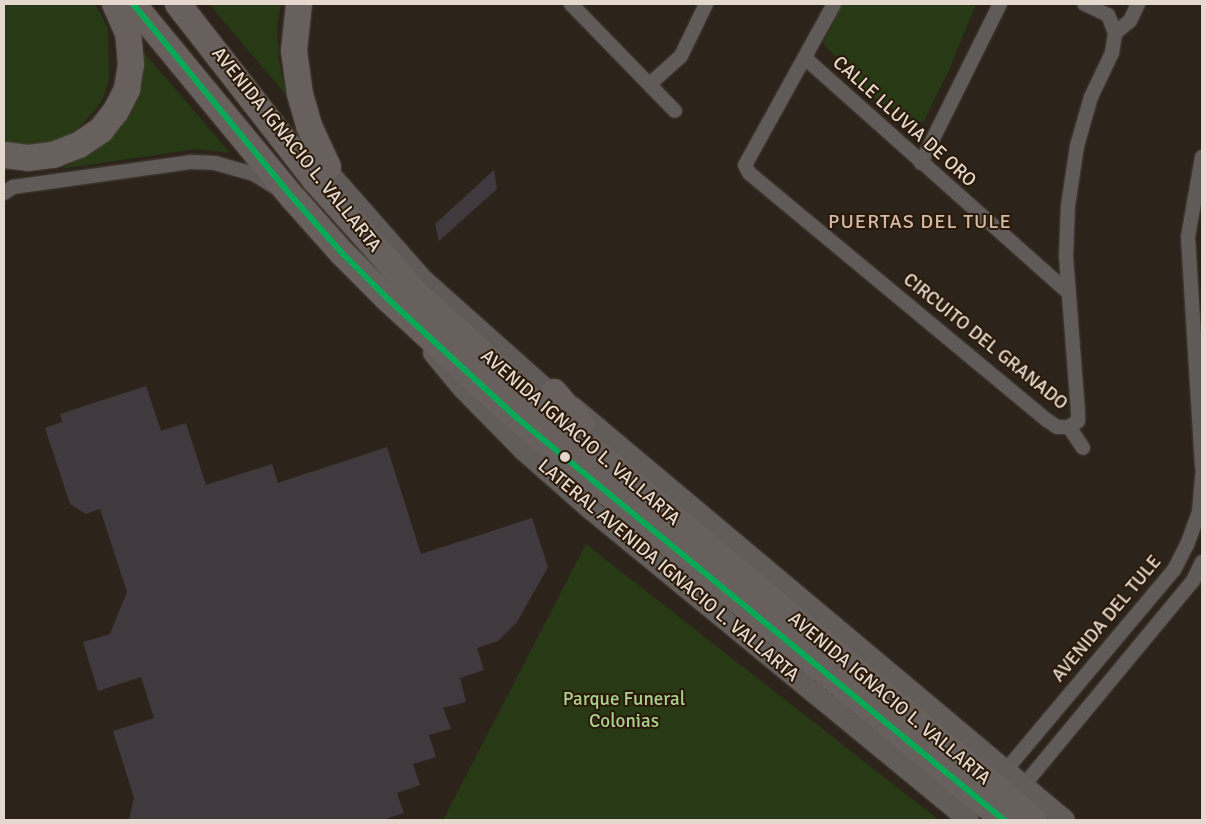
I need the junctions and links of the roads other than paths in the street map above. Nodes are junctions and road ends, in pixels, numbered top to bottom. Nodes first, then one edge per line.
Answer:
1 (115, 4) edge
2 (133, 4) edge
3 (178, 4) edge
4 (192, 4) edge
5 (299, 4) edge
6 (571, 4) edge
7 (706, 4) edge
8 (834, 4) edge
9 (1000, 4) edge
10 (1084, 4) edge
11 (1138, 4) edge
12 (584, 10) edge
13 (1115, 33) junction
14 (805, 58) junction
15 (651, 83) junction
16 (675, 111) dead end
17 (4, 155) edge
18 (1202, 157) edge
19 (921, 163) junction
20 (328, 167) junction
21 (4, 194) edge
22 (294, 199) junction
23 (1068, 292) junction
24 (388, 299) junction
25 (1198, 329) edge
26 (1199, 349) edge
27 (554, 392) junction
28 (1069, 427) junction
29 (1083, 448) dead end
30 (1202, 468) edge
31 (620, 474) junction
32 (1202, 475) edge
33 (1187, 546) junction
34 (1202, 553) edge
35 (1202, 562) edge
36 (1006, 770) junction
37 (1024, 785) junction
38 (969, 820) edge
39 (1004, 820) edge
40 (1034, 820) edge
41 (1066, 820) edge

1 - 17 highway
2 - 22 highway, AVENIDA IGNACIO L. VALLARTA
3 - 31 highway, AVENIDA IGNACIO L. VALLARTA
4 - 20 highway
5 - 20 highway
6 - 12 street
7 - 15 street
8 - 14 street, CIRCUITO DEL GRANADO
9 - 19 street
10 - 13 street
11 - 13 street
12 - 15 street
13 - 23 street, CIRCUITO DEL GRANADO
14 - 19 street, CALLE LLUVIA DE ORO
14 - 28 street, CIRCUITO DEL GRANADO
15 - 16 street
18 - 25 street
19 - 23 street, CALLE LLUVIA DE ORO
20 - 27 street, AVENIDA IGNACIO L. VALLARTA
21 - 22 street
22 - 24 highway, AVENIDA IGNACIO L. VALLARTA
23 - 28 street, CIRCUITO DEL GRANADO
24 - 38 street, LATERAL AVENIDA IGNACIO L. VALLARTA
24 - 39 highway, AVENIDA IGNACIO L. VALLARTA
25 - 26 street
26 - 30 street
27 - 31 highway
27 - 36 street
28 - 29 street
31 - 40 highway, AVENIDA IGNACIO L. VALLARTA
32 - 33 street, AVENIDA DEL TULE
33 - 34 street
33 - 36 street, AVENIDA DEL TULE
35 - 37 street
36 - 37 street
37 - 41 street

